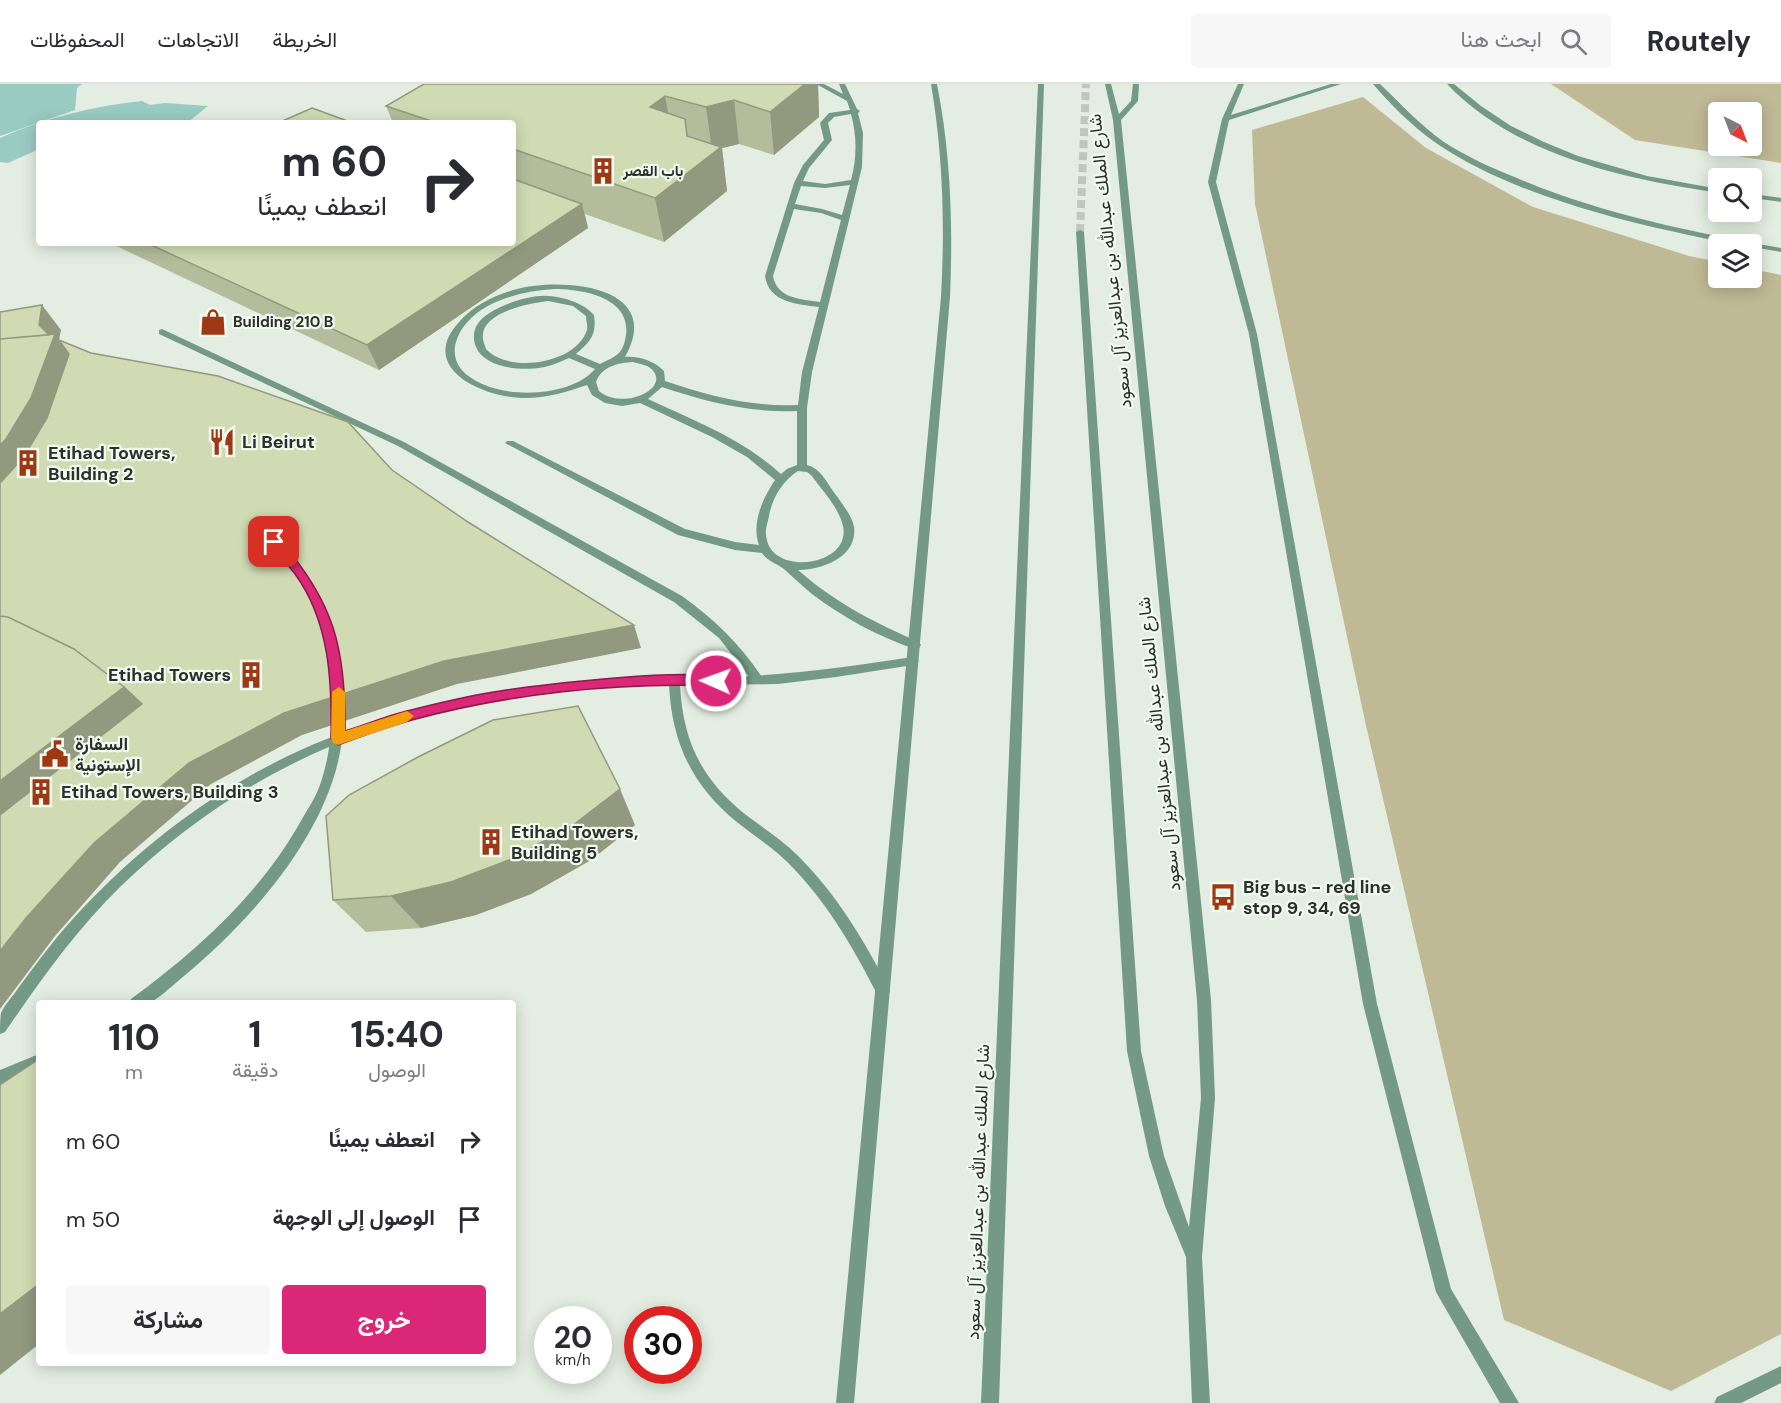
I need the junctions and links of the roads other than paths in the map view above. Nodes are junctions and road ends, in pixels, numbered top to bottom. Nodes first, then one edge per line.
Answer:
1 (819, 84) edge
2 (842, 84) edge
3 (934, 84) edge
4 (1041, 84) edge
5 (1108, 84) edge
6 (1136, 84) edge
7 (1241, 84) edge
8 (1338, 84) edge
9 (1376, 84) edge
10 (1450, 84) edge
11 (854, 106) junction
12 (1226, 119) junction
13 (1117, 120) junction
14 (854, 182) junction
15 (798, 183) junction
16 (1708, 189) edge
17 (1762, 197) edge
18 (1781, 200) edge
19 (790, 206) junction
20 (845, 219) junction
21 (1080, 232) tunnel mouth
22 (1708, 236) edge
23 (1762, 247) edge
24 (1781, 250) edge
25 (824, 306) junction
26 (162, 332) dead end
27 (571, 355) junction
28 (619, 360) junction
29 (601, 368) junction
30 (591, 380) junction
31 (662, 382) junction
32 (642, 399) junction
33 (802, 408) junction
34 (510, 443) dead end
35 (802, 468) junction
36 (781, 480) junction
37 (764, 549) junction
38 (786, 565) junction
39 (915, 645) junction
40 (913, 661) junction
41 (674, 680) junction
42 (758, 680) junction
43 (339, 690) edge
44 (338, 739) junction
45 (883, 991) junction
46 (142, 1000) edge
47 (0, 1027) edge
48 (36, 1062) edge
49 (0, 1077) edge
50 (1194, 1257) junction
51 (1781, 1374) edge
52 (845, 1403) edge
53 (990, 1403) edge
54 (1201, 1403) edge
55 (1510, 1403) edge
56 (1723, 1403) edge

1 - 11 street
2 - 11 street
3 - 39 street
4 - 53 street, شارع الملك عبدالله بن عبدالعزيز آل سعود
5 - 13 street, شارع الملك عبدالله بن عبدالعزيز آل سعود
6 - 13 street
7 - 12 street
8 - 12 street
9 - 22 street
10 - 16 street
11 - 14 street
11 - 15 street
12 - 55 street
13 - 50 street, شارع الملك عبدالله بن عبدالعزيز آل سعود
14 - 15 street
14 - 20 street
15 - 19 street
17 - 18 street
19 - 20 street
19 - 25 street
20 - 25 street
21 - 50 street
23 - 24 street
25 - 33 street
26 - 42 street
27 - 27 street
27 - 29 street
28 - 29 street
28 - 30 street
28 - 31 street
29 - 30 street
30 - 32 street
31 - 32 street
31 - 33 street
32 - 36 street
33 - 35 street
34 - 37 street
35 - 36 street
35 - 38 street
36 - 37 street
37 - 38 street
38 - 39 street
39 - 40 street
40 - 42 street
40 - 45 street
41 - 42 street
41 - 44 street
41 - 45 street
43 - 44 street
44 - 46 street
44 - 47 street
45 - 52 street
48 - 49 street
50 - 54 street, شارع الملك عبدالله بن عبدالعزيز آل سعود
51 - 56 street

